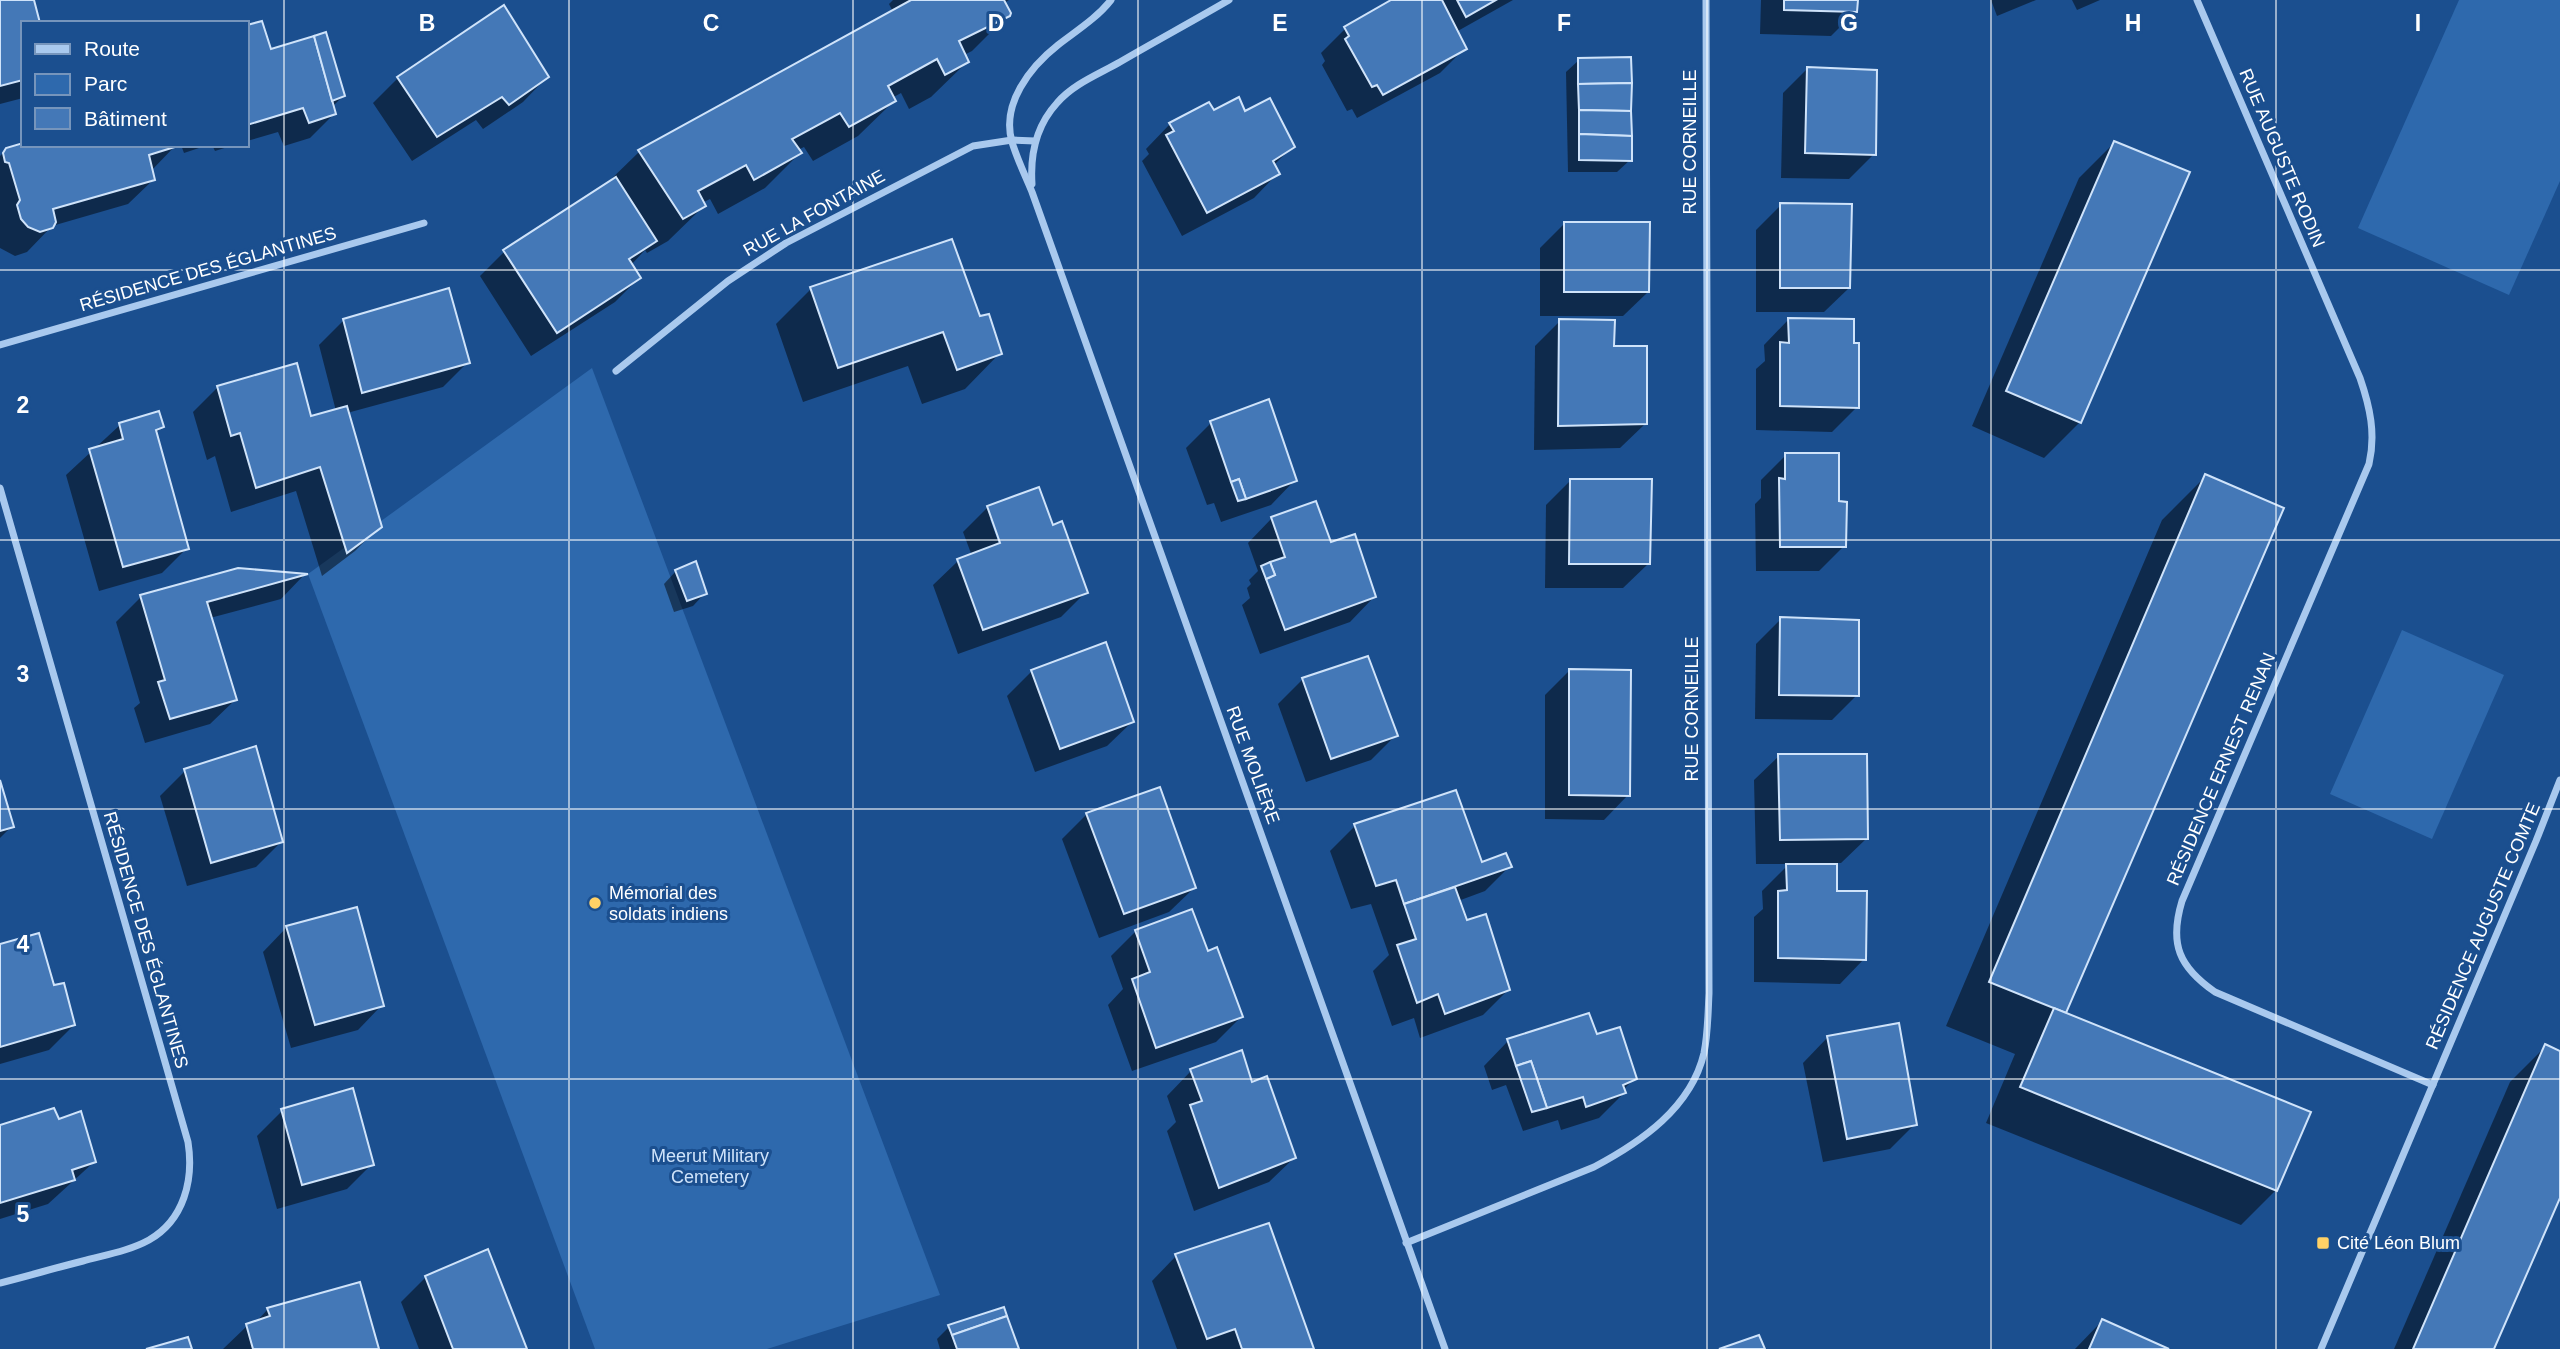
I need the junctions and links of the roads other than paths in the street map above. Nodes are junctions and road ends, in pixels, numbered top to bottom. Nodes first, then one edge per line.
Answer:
1 (1111, 0) edge
2 (1229, 0) edge
3 (1706, 0) edge
4 (2197, 0) edge
5 (1012, 141) junction
6 (1035, 141) junction
7 (1032, 192) junction
8 (424, 223) dead end
9 (2339, 328) joint
10 (0, 345) edge
11 (616, 372) dead end
12 (0, 488) edge
13 (2560, 780) edge
14 (2551, 805) junction
15 (2560, 809) edge
16 (2433, 1085) junction
17 (1406, 1242) junction
18 (0, 1283) edge
19 (1445, 1349) edge
20 (2321, 1349) edge

1 - 5 street
2 - 6 street
3 - 17 street, RUE CORNEILLE
4 - 9 street, RUE AUGUSTE RODIN
5 - 6 street, RUE LA FONTAINE
5 - 7 street
5 - 11 street, RUE LA FONTAINE
6 - 7 street
7 - 17 street, RUE MOLIÈRE
8 - 10 street, RÉSIDENCE DES ÉGLANTINES
9 - 16 street, RÉSIDENCE ERNEST RENAN
12 - 18 street, RÉSIDENCE DES ÉGLANTINES
13 - 14 street, RÉSIDENCE AUGUSTE COMTE
14 - 15 street
14 - 16 street, RÉSIDENCE AUGUSTE COMTE
16 - 20 street, RÉSIDENCE AUGUSTE COMTE
17 - 19 street, RUE MOLIÈRE

